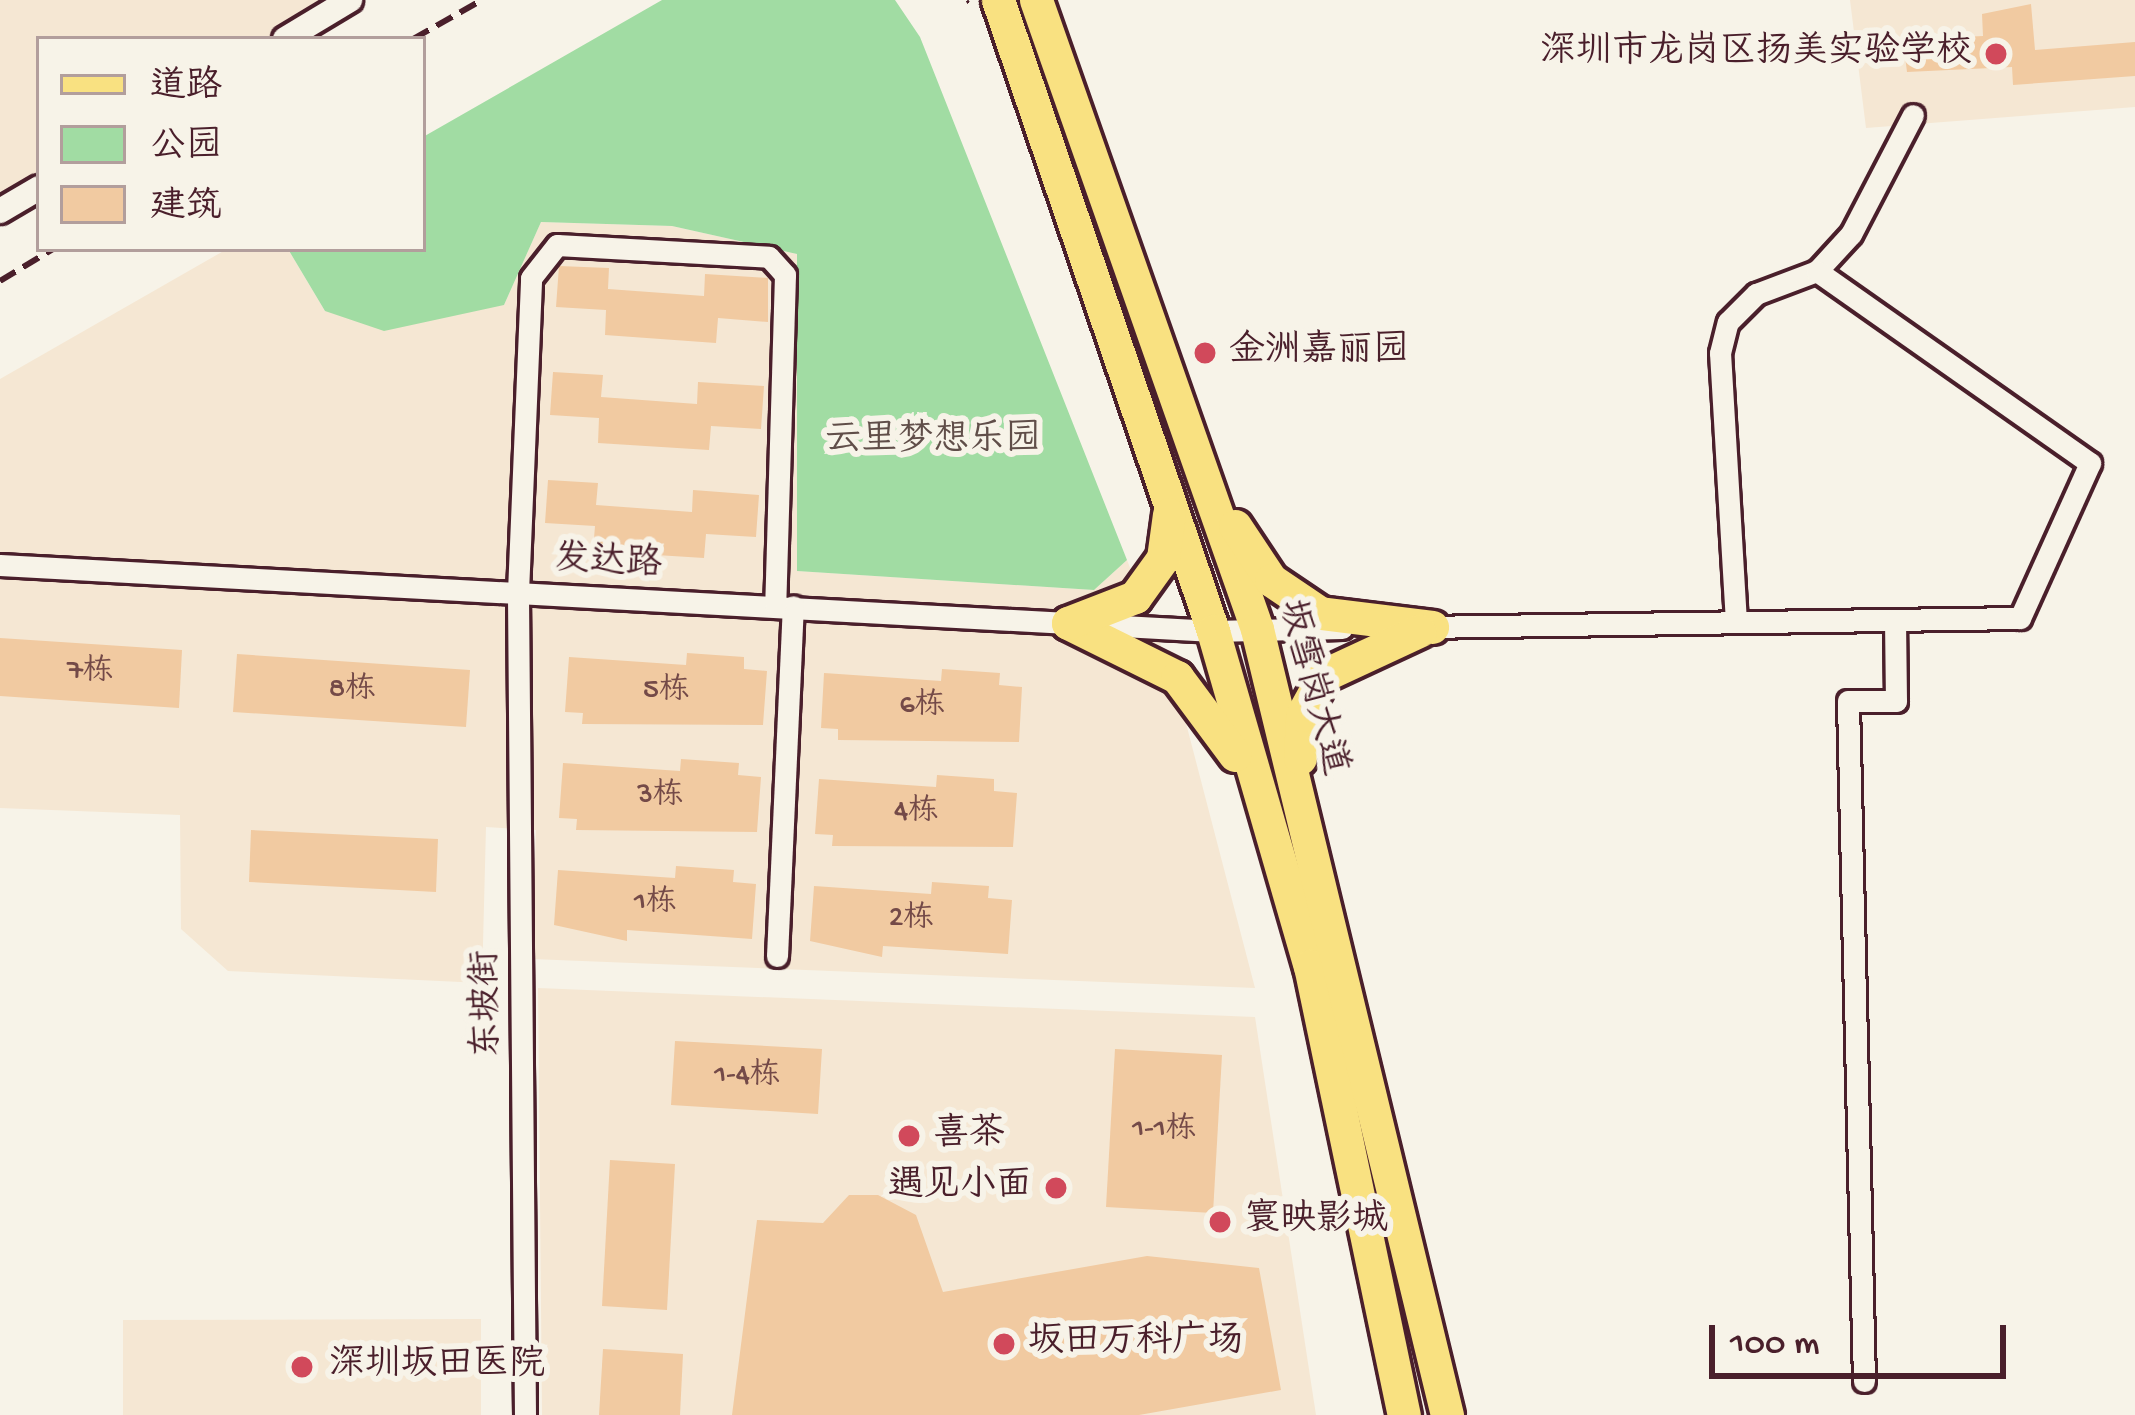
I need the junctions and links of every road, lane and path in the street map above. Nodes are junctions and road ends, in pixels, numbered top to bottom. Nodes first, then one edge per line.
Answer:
1 (350, 0) edge
2 (1036, 0) edge
3 (978, 1) edge
4 (290, 36) edge
5 (1913, 116) dead end
6 (36, 190) edge
7 (0, 211) edge
8 (1817, 271) junction
9 (1205, 479) junction
10 (1165, 488) junction
11 (0, 565) edge
12 (518, 592) junction
13 (784, 606) junction
14 (1894, 620) junction
15 (1068, 622) junction
16 (1736, 622) junction
17 (1432, 627) junction
18 (1257, 629) junction
19 (1213, 631) junction
20 (1298, 791) junction
21 (1261, 798) junction
22 (777, 956) dead end
23 (1391, 1343) junction
24 (1439, 1376) junction
25 (1864, 1382) dead end
26 (525, 1415) edge
27 (1393, 1415) edge
28 (1404, 1415) edge
29 (1447, 1415) edge
30 (1460, 1415) edge

1 - 4 street
2 - 9 main road, 坂雪岗大道
3 - 10 main road
5 - 8 street
6 - 7 street
8 - 14 street, 发达路
8 - 16 street
9 - 17 main road
9 - 18 main road, 坂雪岗大道
10 - 15 main road
10 - 19 main road
11 - 12 street, 发达路
12 - 13 street, 发达路
12 - 13 street, 东坡街
12 - 26 street, 东坡街
13 - 15 street, 发达路
13 - 22 street
14 - 16 street, 发达路
14 - 25 street
15 - 19 street, 发达路
15 - 21 main road
16 - 17 street, 发达路
17 - 18 street, 发达路
17 - 20 main road
18 - 19 street, 发达路
18 - 20 main road, 坂雪岗大道
19 - 21 main road
20 - 24 main road, 坂雪岗大道
21 - 23 main road
23 - 27 main road
23 - 28 main road
24 - 29 main road, 坂雪岗大道
24 - 30 main road

